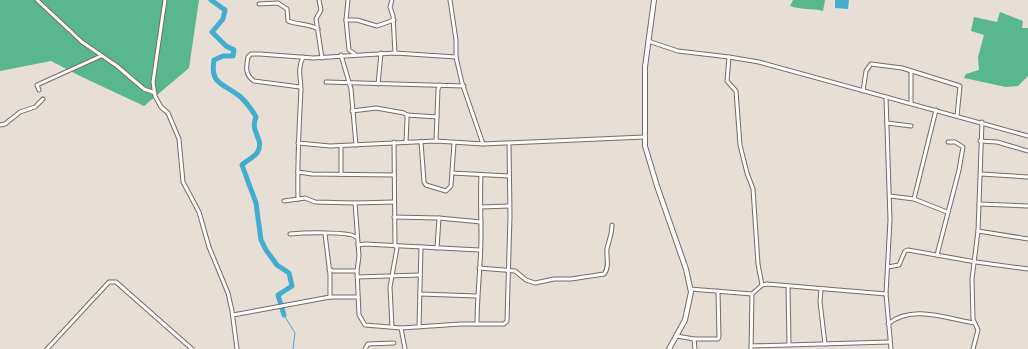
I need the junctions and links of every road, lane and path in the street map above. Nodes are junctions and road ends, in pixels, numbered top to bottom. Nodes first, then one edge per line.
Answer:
1 (38, 0) edge
2 (165, 0) edge
3 (319, 0) edge
4 (348, 0) edge
5 (392, 0) edge
6 (450, 0) edge
7 (653, 1) edge
8 (259, 4) dead end
9 (346, 20) junction
10 (394, 20) junction
11 (318, 29) junction
12 (648, 41) junction
13 (381, 53) junction
14 (396, 53) junction
15 (358, 54) junction
16 (341, 55) junction
17 (101, 56) junction
18 (303, 57) junction
19 (456, 57) junction
20 (729, 57) junction
21 (322, 58) junction
22 (912, 71) junction
23 (326, 82) dead end
24 (349, 83) junction
25 (378, 84) junction
26 (438, 86) junction
27 (464, 86) junction
28 (300, 87) junction
29 (39, 90) dead end
30 (863, 91) junction
31 (155, 93) junction
32 (886, 97) junction
33 (43, 98) dead end
34 (910, 103) junction
35 (936, 110) junction
36 (352, 111) junction
37 (407, 115) junction
38 (438, 116) junction
39 (957, 116) junction
40 (982, 122) junction
41 (887, 123) junction
42 (0, 125) edge
43 (911, 126) dead end
44 (1028, 136) edge
45 (644, 137) junction
46 (980, 141) junction
47 (394, 142) junction
48 (406, 142) junction
49 (421, 142) junction
50 (436, 142) junction
51 (948, 142) dead end
52 (298, 143) junction
53 (454, 143) junction
54 (509, 143) junction
55 (483, 144) junction
56 (356, 145) junction
57 (341, 146) junction
58 (1028, 151) edge
59 (298, 172) junction
60 (452, 173) junction
61 (341, 174) junction
62 (981, 174) junction
63 (394, 175) junction
64 (481, 175) junction
65 (509, 176) junction
66 (1028, 176) edge
67 (890, 196) junction
68 (298, 199) junction
69 (914, 199) junction
70 (284, 201) dead end
71 (394, 202) junction
72 (355, 203) junction
73 (979, 204) junction
74 (509, 206) junction
75 (1028, 206) edge
76 (481, 207) junction
77 (947, 212) junction
78 (394, 217) junction
79 (439, 218) junction
80 (481, 222) junction
81 (612, 225) dead end
82 (978, 231) junction
83 (290, 234) dead end
84 (325, 234) junction
85 (355, 234) junction
86 (1028, 239) edge
87 (358, 245) junction
88 (395, 246) junction
89 (421, 247) junction
90 (437, 248) junction
91 (479, 250) junction
92 (937, 255) junction
93 (976, 262) junction
94 (888, 267) junction
95 (479, 268) junction
96 (1028, 269) edge
97 (508, 270) junction
98 (357, 271) junction
99 (331, 272) junction
100 (420, 275) junction
101 (392, 276) junction
102 (357, 277) junction
103 (762, 285) junction
104 (788, 287) junction
105 (690, 289) junction
106 (821, 289) junction
107 (718, 292) junction
108 (420, 294) junction
109 (752, 294) junction
110 (886, 294) junction
111 (477, 296) junction
112 (330, 297) junction
113 (358, 297) junction
114 (233, 315) junction
115 (974, 323) junction
116 (477, 324) junction
117 (888, 324) junction
118 (392, 327) junction
119 (419, 327) junction
120 (401, 328) junction
121 (677, 336) junction
122 (694, 339) junction
123 (889, 342) junction
124 (394, 343) dead end
125 (789, 344) junction
126 (824, 344) junction
127 (751, 348) edge
128 (47, 349) edge
129 (192, 349) edge
130 (237, 349) edge
131 (365, 349) edge
132 (405, 349) edge
133 (669, 349) edge
134 (695, 349) edge
135 (891, 349) edge
136 (973, 349) edge

1 - 17 street
2 - 31 street
3 - 11 street
4 - 9 street
5 - 10 street
6 - 19 street
7 - 12 main road
8 - 11 street
9 - 10 street
9 - 15 street
10 - 14 street
11 - 21 street
12 - 20 street
12 - 45 main road
13 - 14 street
13 - 15 street
13 - 25 street
14 - 19 street
15 - 16 street
16 - 21 street
16 - 24 street
17 - 29 street
17 - 31 street
18 - 21 street
18 - 28 street
18 - 28 street
19 - 27 street
20 - 30 street
20 - 103 street
22 - 30 street
22 - 34 street
22 - 39 street
23 - 24 street
24 - 25 street
24 - 36 street
25 - 26 street
26 - 27 street
26 - 38 street
27 - 55 street
28 - 52 street
30 - 32 street
31 - 114 street
32 - 34 street
32 - 41 street
33 - 42 street
34 - 35 street
35 - 39 street
35 - 69 street
36 - 37 street
36 - 56 street
37 - 38 street
37 - 48 street
38 - 50 street
39 - 40 street
40 - 44 street
40 - 46 street
41 - 43 street
41 - 67 street
45 - 54 street
45 - 105 main road
46 - 58 street
46 - 62 street
47 - 48 street
47 - 56 street
47 - 63 street
48 - 49 street
49 - 50 street
49 - 60 street
50 - 53 street
51 - 77 street
52 - 57 street
52 - 59 street
53 - 55 street
53 - 60 street
54 - 55 street
54 - 65 street
56 - 57 street
57 - 61 street
59 - 61 street
59 - 68 street
60 - 64 street
61 - 63 street
62 - 66 street
62 - 73 street
63 - 71 street
64 - 65 street
64 - 76 street
65 - 74 street
67 - 69 street
67 - 94 street
68 - 70 street
68 - 72 street
69 - 77 street
71 - 72 street
71 - 78 street
72 - 85 street
73 - 75 street
73 - 82 street
74 - 76 street
74 - 97 street
76 - 80 street
77 - 92 street
78 - 79 street
78 - 88 street
79 - 80 street
79 - 90 street
80 - 91 street
81 - 97 street
82 - 86 street
82 - 93 street
83 - 84 street
84 - 85 street
84 - 99 street
85 - 87 street
87 - 88 street
87 - 98 street
88 - 89 street
88 - 101 street
89 - 90 street
89 - 100 street
90 - 91 street
91 - 95 street
92 - 93 street
92 - 94 street
93 - 96 street
93 - 115 street
94 - 110 street
95 - 97 street
95 - 111 street
97 - 116 street
98 - 99 street
98 - 102 street
99 - 112 street
100 - 101 street
100 - 108 street
101 - 102 street
101 - 118 street
102 - 113 street
103 - 104 street
103 - 109 street
104 - 106 street
104 - 125 street
105 - 107 street
105 - 121 main road
106 - 110 street
106 - 126 street
107 - 109 street
107 - 122 street
108 - 111 street
108 - 119 street
109 - 127 street
110 - 117 street
111 - 116 street
112 - 113 street
112 - 114 street
113 - 118 street
114 - 130 street
115 - 117 street
115 - 136 street
116 - 119 street
117 - 123 street
118 - 120 street
119 - 120 street
120 - 132 street
121 - 122 street
121 - 133 main road
122 - 134 street
123 - 126 street
123 - 135 street
124 - 131 street
125 - 126 street
125 - 127 street
128 - 129 street

